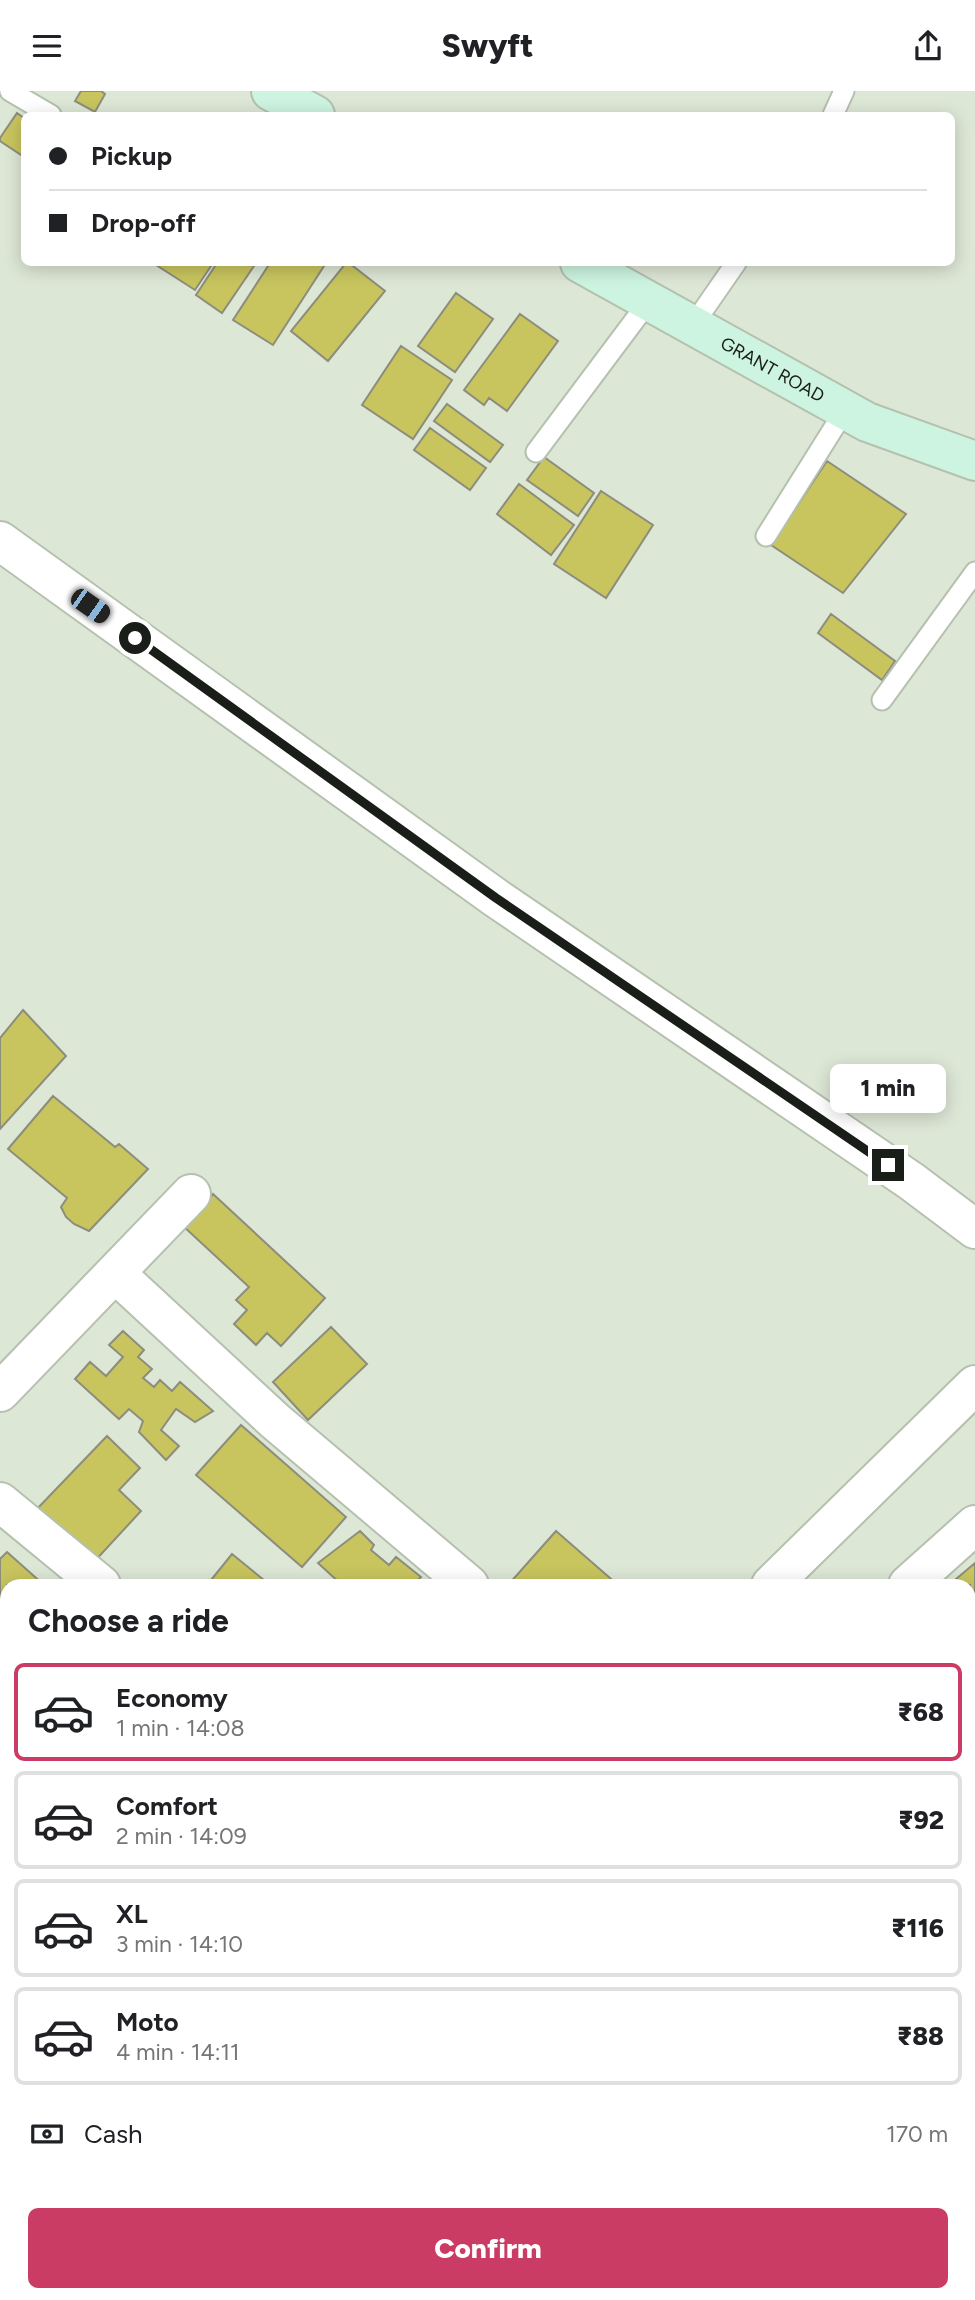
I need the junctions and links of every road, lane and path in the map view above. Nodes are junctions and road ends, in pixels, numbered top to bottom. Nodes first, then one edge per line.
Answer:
1 (10, 91) edge
2 (271, 91) edge
3 (844, 91) edge
4 (46, 112) edge
5 (310, 112) edge
6 (834, 112) edge
7 (585, 266) edge
8 (734, 266) edge
9 (649, 301) junction
10 (693, 325) junction
11 (845, 410) junction
12 (536, 452) dead end
13 (975, 461) edge
14 (766, 535) dead end
15 (0, 541) edge
16 (975, 572) edge
17 (882, 700) dead end
18 (191, 1194) dead end
19 (975, 1229) edge
20 (115, 1273) junction
21 (975, 1385) edge
22 (0, 1392) edge
23 (0, 1502) edge
24 (975, 1525) edge
25 (94, 1579) edge
26 (462, 1579) edge
27 (777, 1579) edge
28 (915, 1579) edge

1 - 4 lane
2 - 5 main road
3 - 6 lane
7 - 9 main road, GRANT ROAD
8 - 10 lane
9 - 10 main road, GRANT ROAD
9 - 12 lane
10 - 11 main road, GRANT ROAD
11 - 13 main road, GRANT ROAD
11 - 14 lane
15 - 19 street
16 - 17 lane
18 - 20 street
20 - 22 street
20 - 26 street
21 - 27 street
23 - 25 street
24 - 28 street

